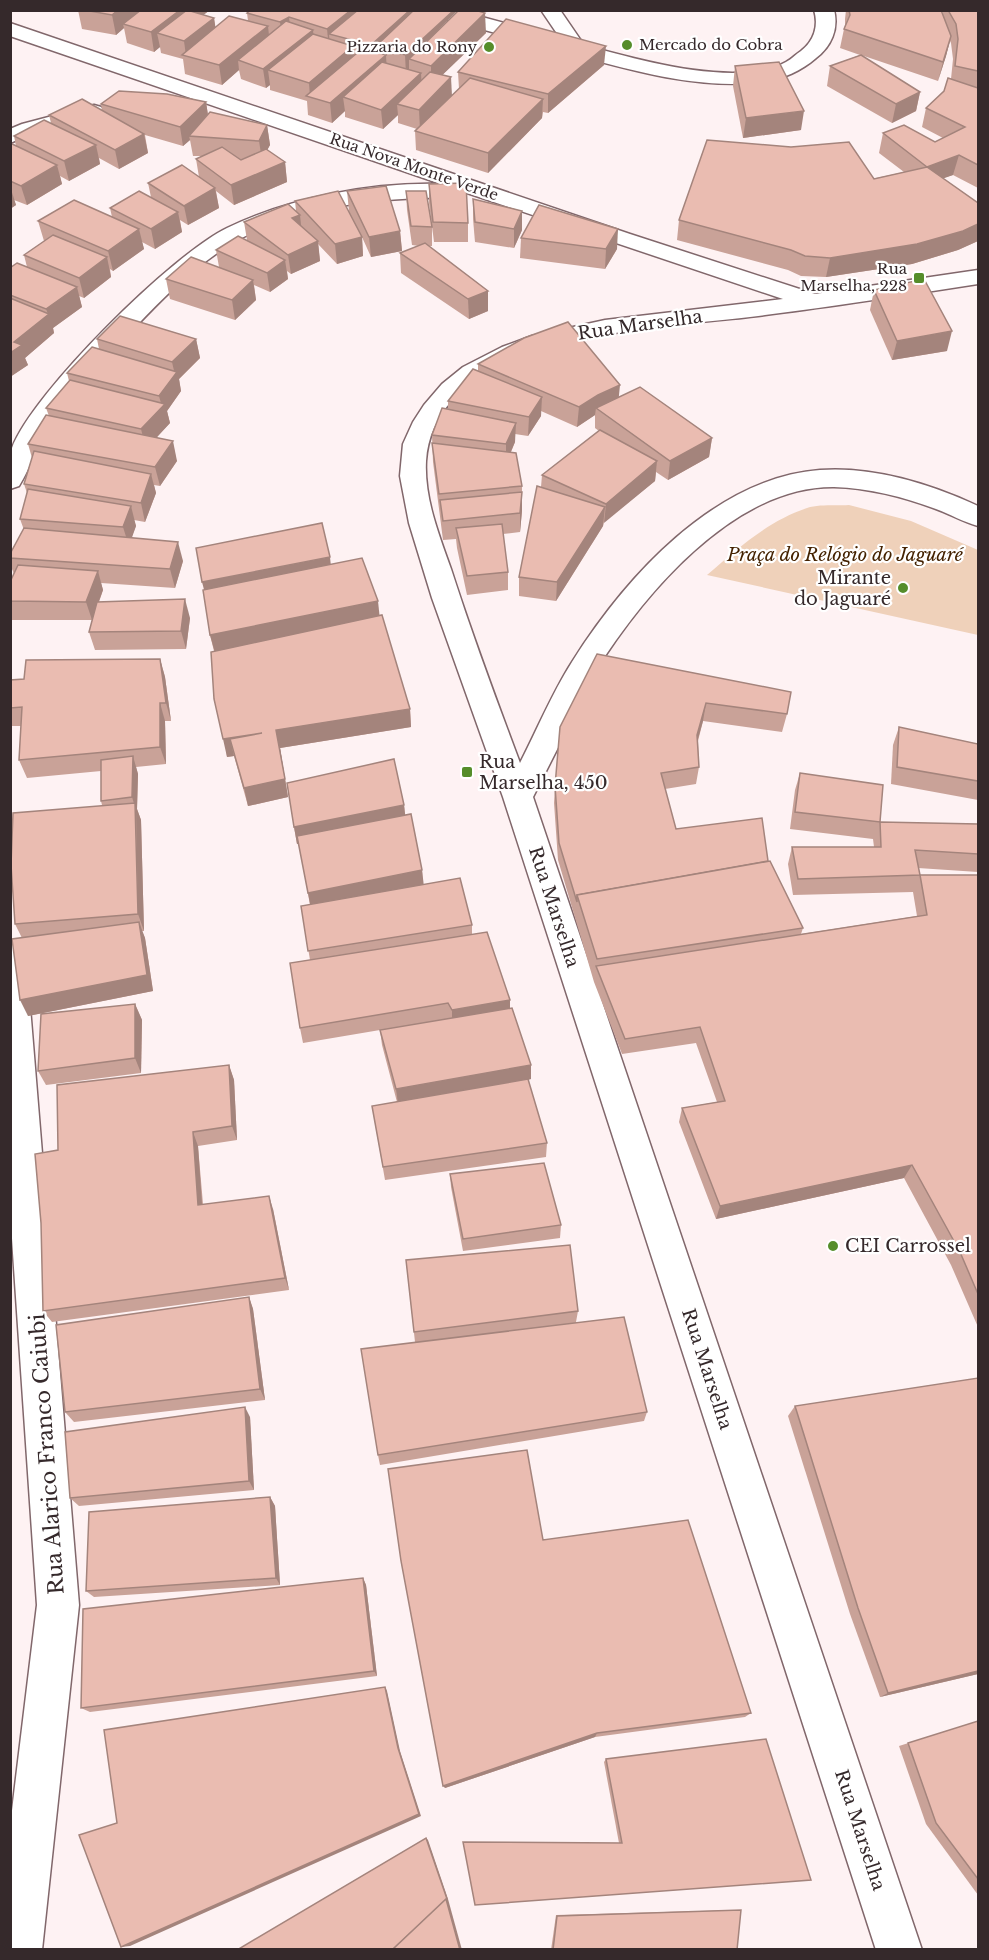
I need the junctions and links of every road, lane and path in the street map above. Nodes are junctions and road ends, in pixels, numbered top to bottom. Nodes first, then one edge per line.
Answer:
1 (432, 10) edge
2 (550, 10) edge
3 (824, 10) edge
4 (10, 29) edge
5 (577, 49) junction
6 (217, 99) junction
7 (164, 102) edge
8 (108, 108) edge
9 (10, 136) edge
10 (488, 192) junction
11 (978, 277) edge
12 (818, 302) junction
13 (10, 480) edge
14 (978, 517) edge
15 (518, 797) junction
16 (10, 958) edge
17 (20, 1950) edge
18 (899, 1950) edge

1 - 5 street
2 - 5 street
3 - 5 street
4 - 6 street, Rua Nova Monte Verde
6 - 7 street
6 - 10 street, Rua Nova Monte Verde
8 - 9 street
10 - 12 street, Rua Nova Monte Verde
10 - 13 street
11 - 12 street, Rua Marselha
12 - 15 street, Rua Marselha
14 - 15 street
15 - 18 street, Rua Marselha
16 - 17 street, Rua Alarico Franco Caiubi

